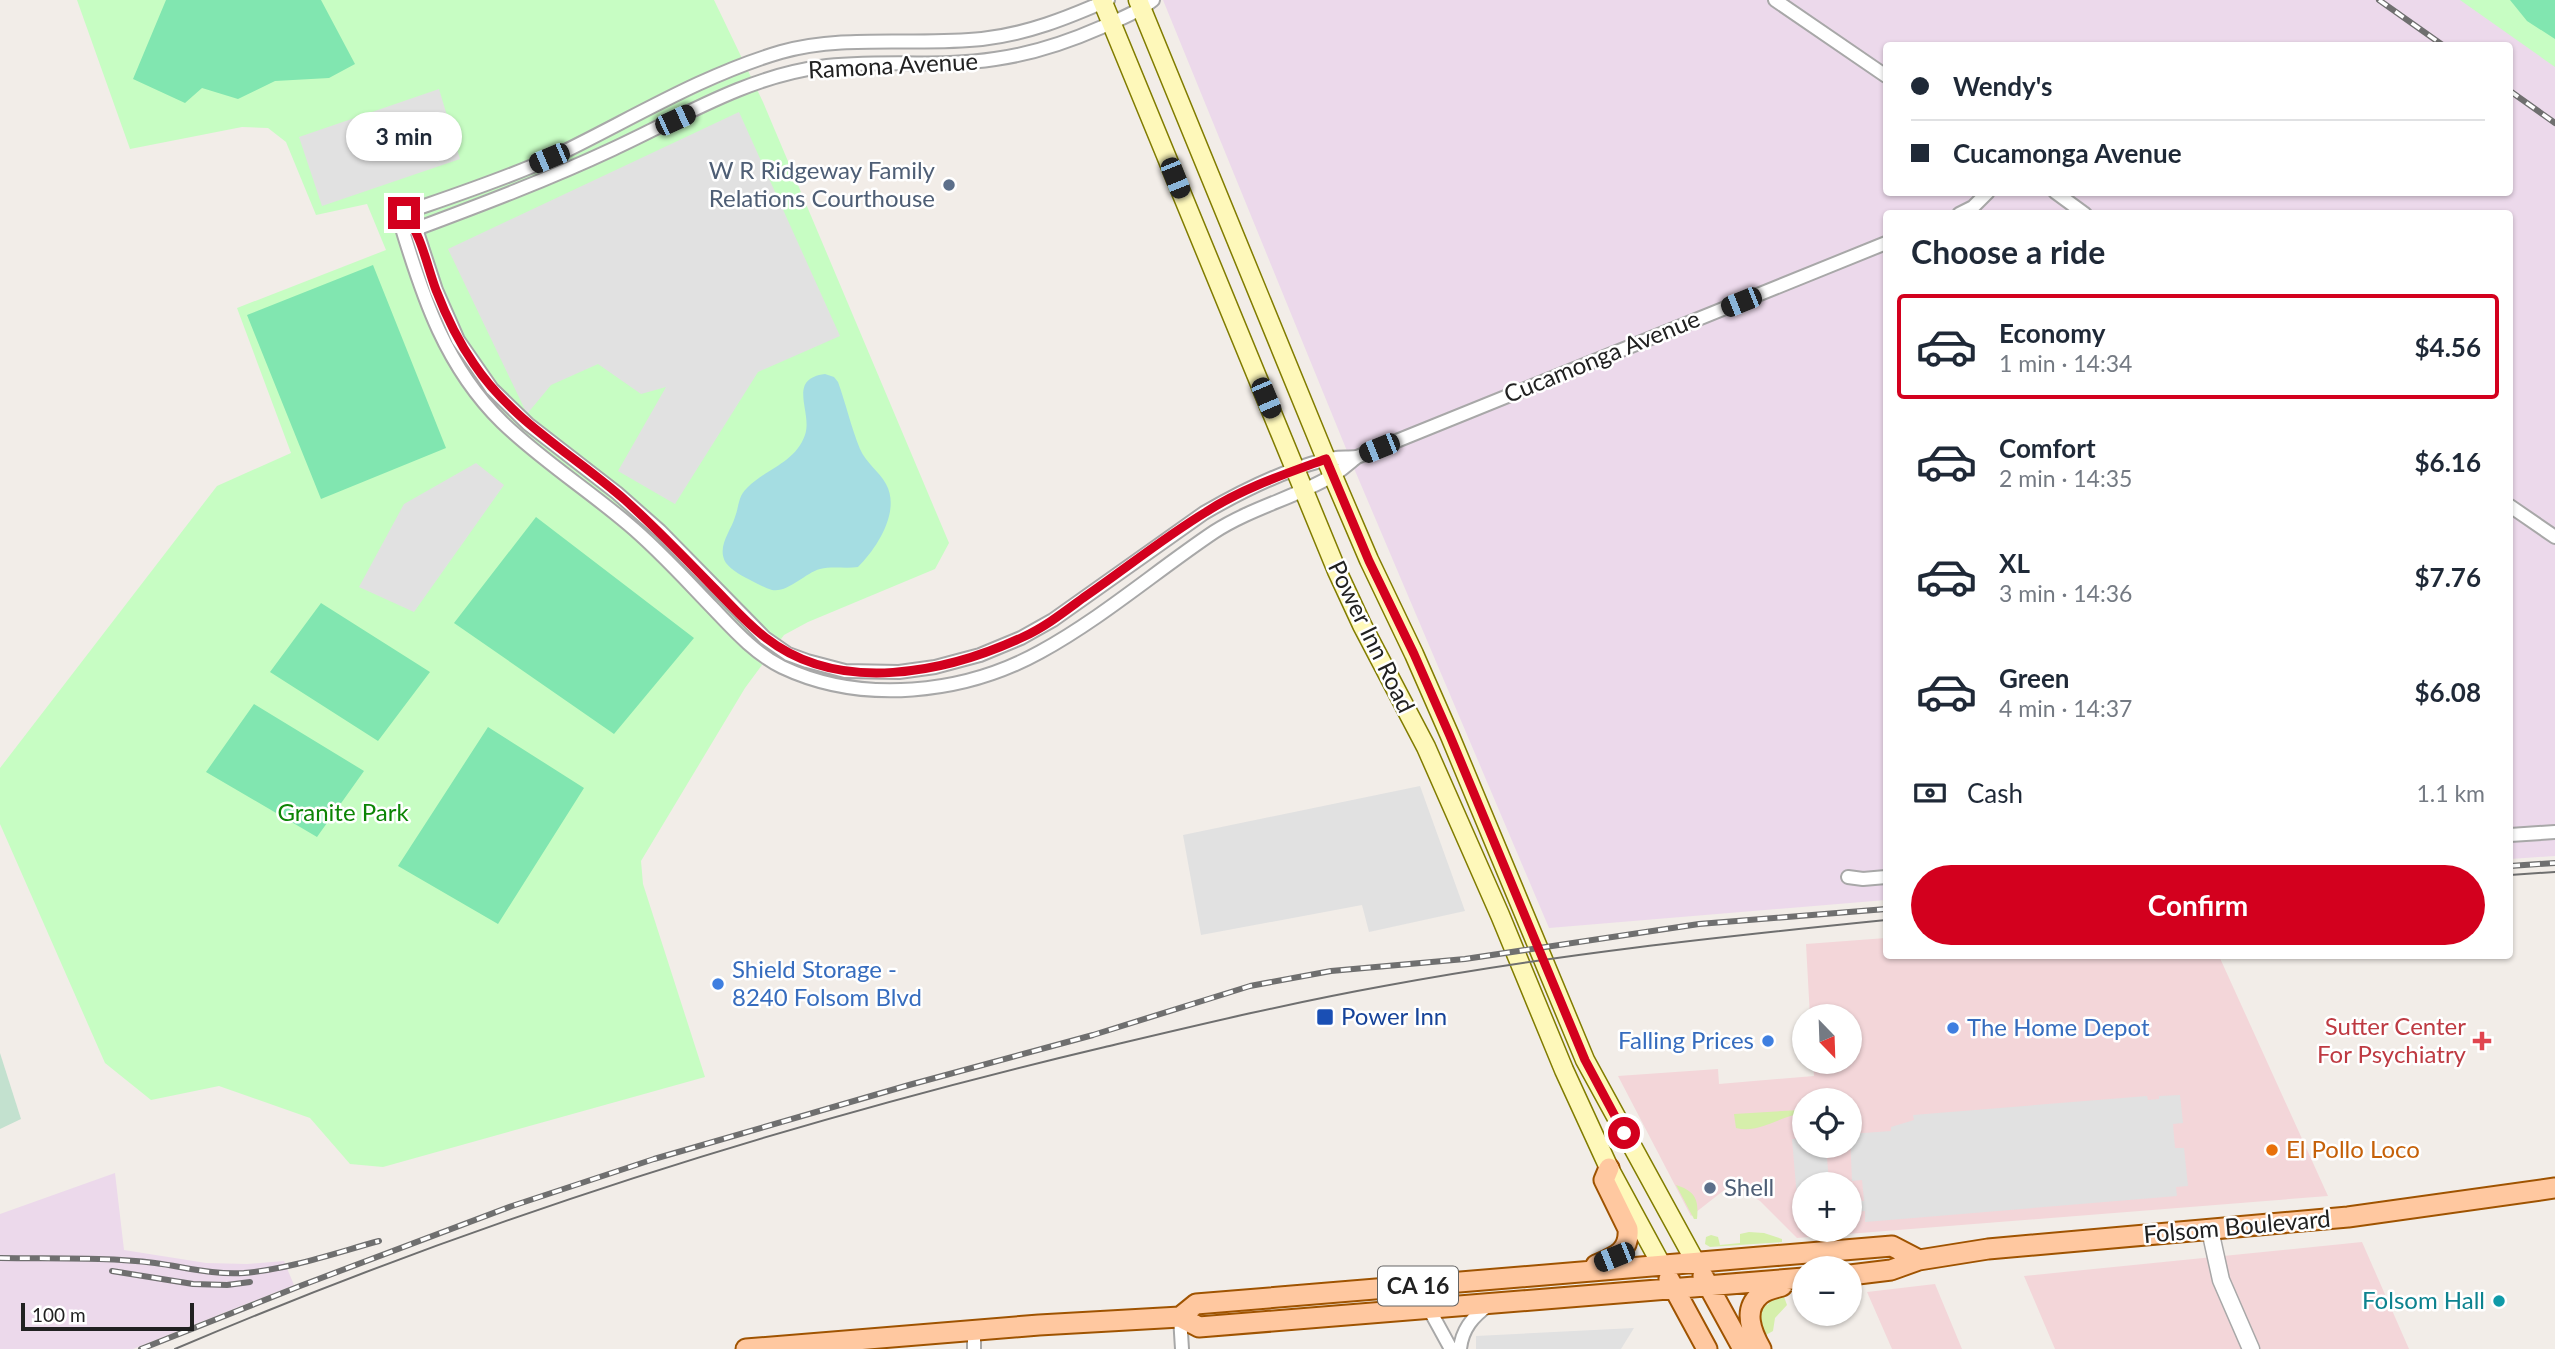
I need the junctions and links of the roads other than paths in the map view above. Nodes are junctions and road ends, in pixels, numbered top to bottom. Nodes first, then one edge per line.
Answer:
1 (1775, 0) edge
2 (1104, 1) edge
3 (1144, 3) edge
4 (1111, 23) junction
5 (1883, 74) edge
6 (1984, 196) edge
7 (2060, 196) edge
8 (1967, 210) edge
9 (2080, 210) edge
10 (403, 219) junction
11 (416, 229) junction
12 (1883, 244) edge
13 (1329, 467) junction
14 (1296, 470) junction
15 (1303, 489) junction
16 (2513, 508) edge
17 (2555, 537) edge
18 (2555, 832) edge
19 (2513, 835) edge
20 (1848, 877) dead end
21 (1883, 877) edge
22 (1609, 1168) junction
23 (2555, 1188) edge
24 (2210, 1230) junction
25 (1919, 1260) junction
26 (1695, 1261) junction
27 (1661, 1265) junction
28 (1579, 1272) junction
29 (1862, 1274) edge
30 (1792, 1280) edge
31 (1792, 1282) edge
32 (1709, 1286) junction
33 (1674, 1289) junction
34 (1491, 1303) junction
35 (1428, 1307) junction
36 (1180, 1317) junction
37 (974, 1340) edge
38 (746, 1349) edge
39 (1182, 1349) edge
40 (1451, 1349) edge
41 (1460, 1349) edge
42 (1707, 1349) edge
43 (1743, 1349) edge
44 (1761, 1349) edge
45 (2252, 1349) edge

1 - 5 street
2 - 4 main road, Power Inn Road
2 - 10 street, Ramona Avenue
3 - 4 street, Ramona Avenue
3 - 13 main road, Power Inn Road
4 - 11 street, Ramona Avenue
4 - 14 main road, Power Inn Road
6 - 8 street
7 - 9 street
10 - 11 street, Cucamonga Avenue
10 - 15 street, Cucamonga Avenue
11 - 14 street, Cucamonga Avenue
12 - 13 street, Cucamonga Avenue
13 - 14 street, Cucamonga Avenue
13 - 15 street, Cucamonga Avenue
13 - 26 main road, Power Inn Road
14 - 15 main road, Power Inn Road
15 - 22 main road, Power Inn Road
16 - 17 street
18 - 19 street
20 - 21 street
22 - 27 main road, Power Inn Road
22 - 28 main road
23 - 24 main road, Folsom Boulevard
24 - 25 main road, Folsom Boulevard
24 - 45 street
25 - 26 main road
25 - 29 main road, Folsom Boulevard
26 - 27 main road, CA 16
26 - 32 main road
27 - 28 main road, CA 16
27 - 33 main road
28 - 36 main road, CA 16
30 - 32 main road
31 - 44 main road
32 - 33 main road
32 - 43 main road
33 - 34 main road, CA 16
33 - 42 main road
34 - 35 main road, CA 16
34 - 41 street
35 - 36 main road, CA 16
35 - 40 street
36 - 37 main road, CA 16
36 - 39 street
37 - 38 main road, CA 16

